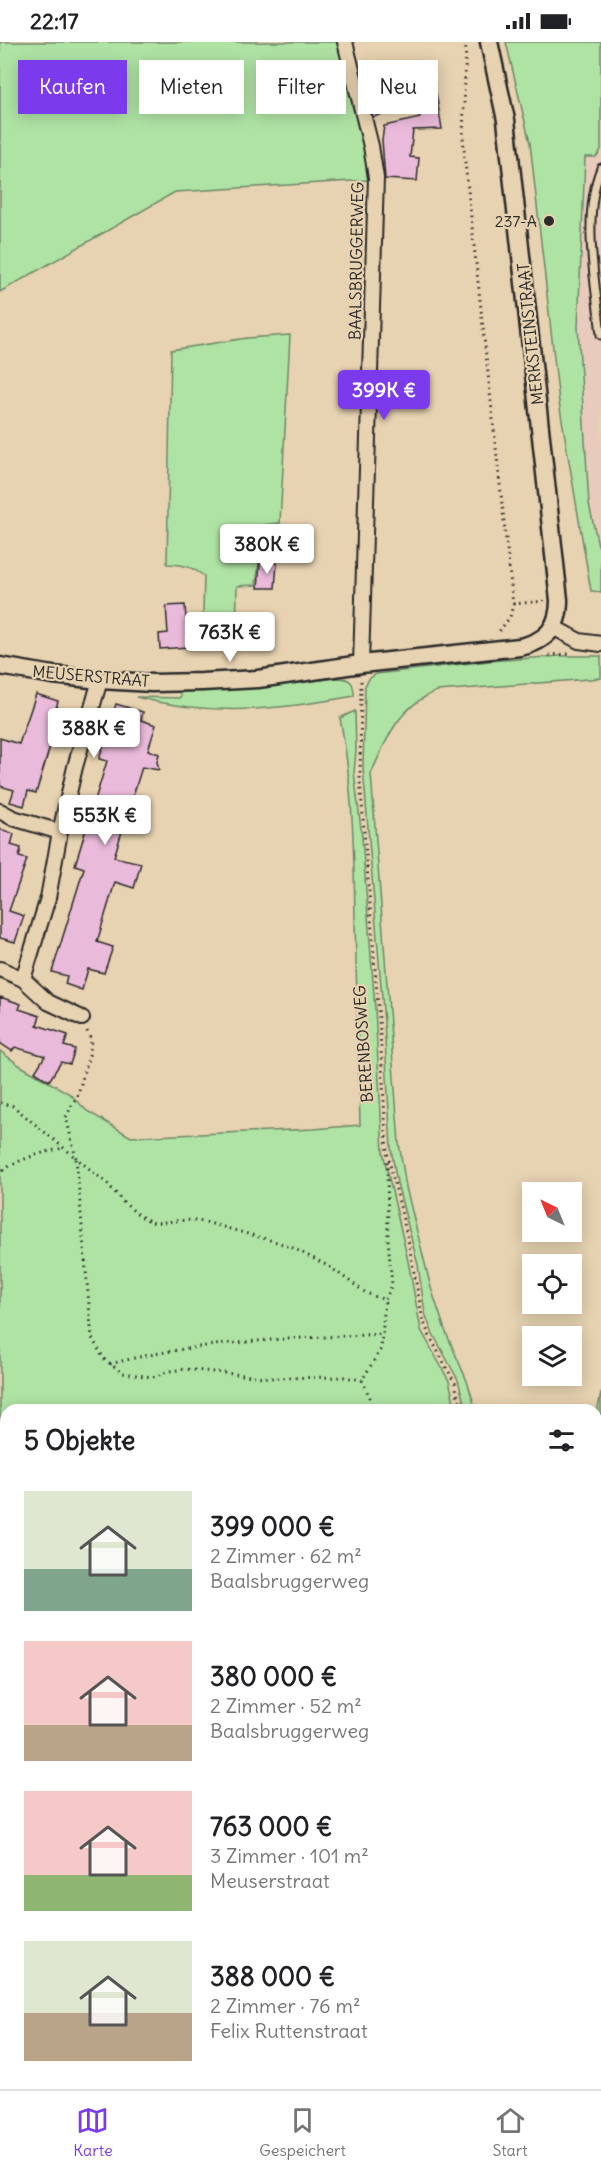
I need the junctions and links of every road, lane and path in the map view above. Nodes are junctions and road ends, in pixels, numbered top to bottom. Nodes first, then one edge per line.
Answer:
1 (345, 42) edge
2 (466, 42) edge
3 (489, 42) edge
4 (601, 168) edge
5 (601, 335) edge
6 (554, 627) junction
7 (601, 644) edge
8 (482, 651) junction
9 (361, 664) junction
10 (0, 666) edge
11 (100, 680) junction
12 (0, 811) edge
13 (60, 832) junction
14 (0, 969) edge
15 (23, 979) junction
16 (82, 1018) joint
17 (0, 1103) edge
18 (63, 1148) junction
19 (387, 1152) junction
20 (76, 1158) junction
21 (0, 1165) edge
22 (1, 1172) edge
23 (385, 1300) junction
24 (384, 1334) junction
25 (110, 1364) junction
26 (362, 1380) junction
27 (371, 1404) edge
28 (460, 1404) edge

1 - 9 street, BAALSBRUGGERWEG
2 - 8 path
3 - 6 street, MERKSTEINSTRAAT
4 - 5 lane
6 - 7 street
6 - 8 street
8 - 9 street, MEUSERSTRAAT
9 - 11 street, MEUSERSTRAAT
9 - 19 path, BERENBOSWEG
10 - 11 street, MEUSERSTRAAT
11 - 13 street
12 - 13 street
13 - 15 street
14 - 15 street
15 - 16 street
16 - 20 path
17 - 18 path
18 - 20 path
18 - 22 path
19 - 23 path
19 - 28 path, BERENBOSWEG
20 - 23 path
20 - 25 path
21 - 22 path
23 - 24 path
24 - 25 path
24 - 26 path
25 - 26 path
26 - 27 path

